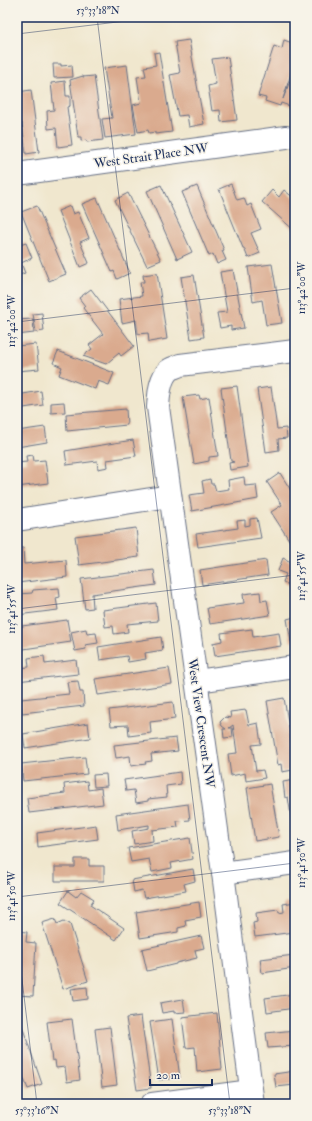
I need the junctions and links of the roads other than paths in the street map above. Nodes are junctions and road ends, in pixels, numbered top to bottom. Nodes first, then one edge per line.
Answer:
1 (286, 137) dead end
2 (17, 174) edge
3 (295, 351) edge
4 (170, 496) junction
5 (17, 520) edge
6 (295, 667) edge
7 (197, 681) junction
8 (295, 863) edge
9 (223, 873) junction
10 (252, 1097) edge
11 (152, 1104) edge

1 - 2 street, West Strait Place NW
3 - 4 street, West View Crescent NW
4 - 5 street
4 - 7 street, West View Crescent NW
6 - 7 street
7 - 9 street, West View Crescent NW
8 - 9 street
9 - 10 street, West View Crescent NW
10 - 11 street

